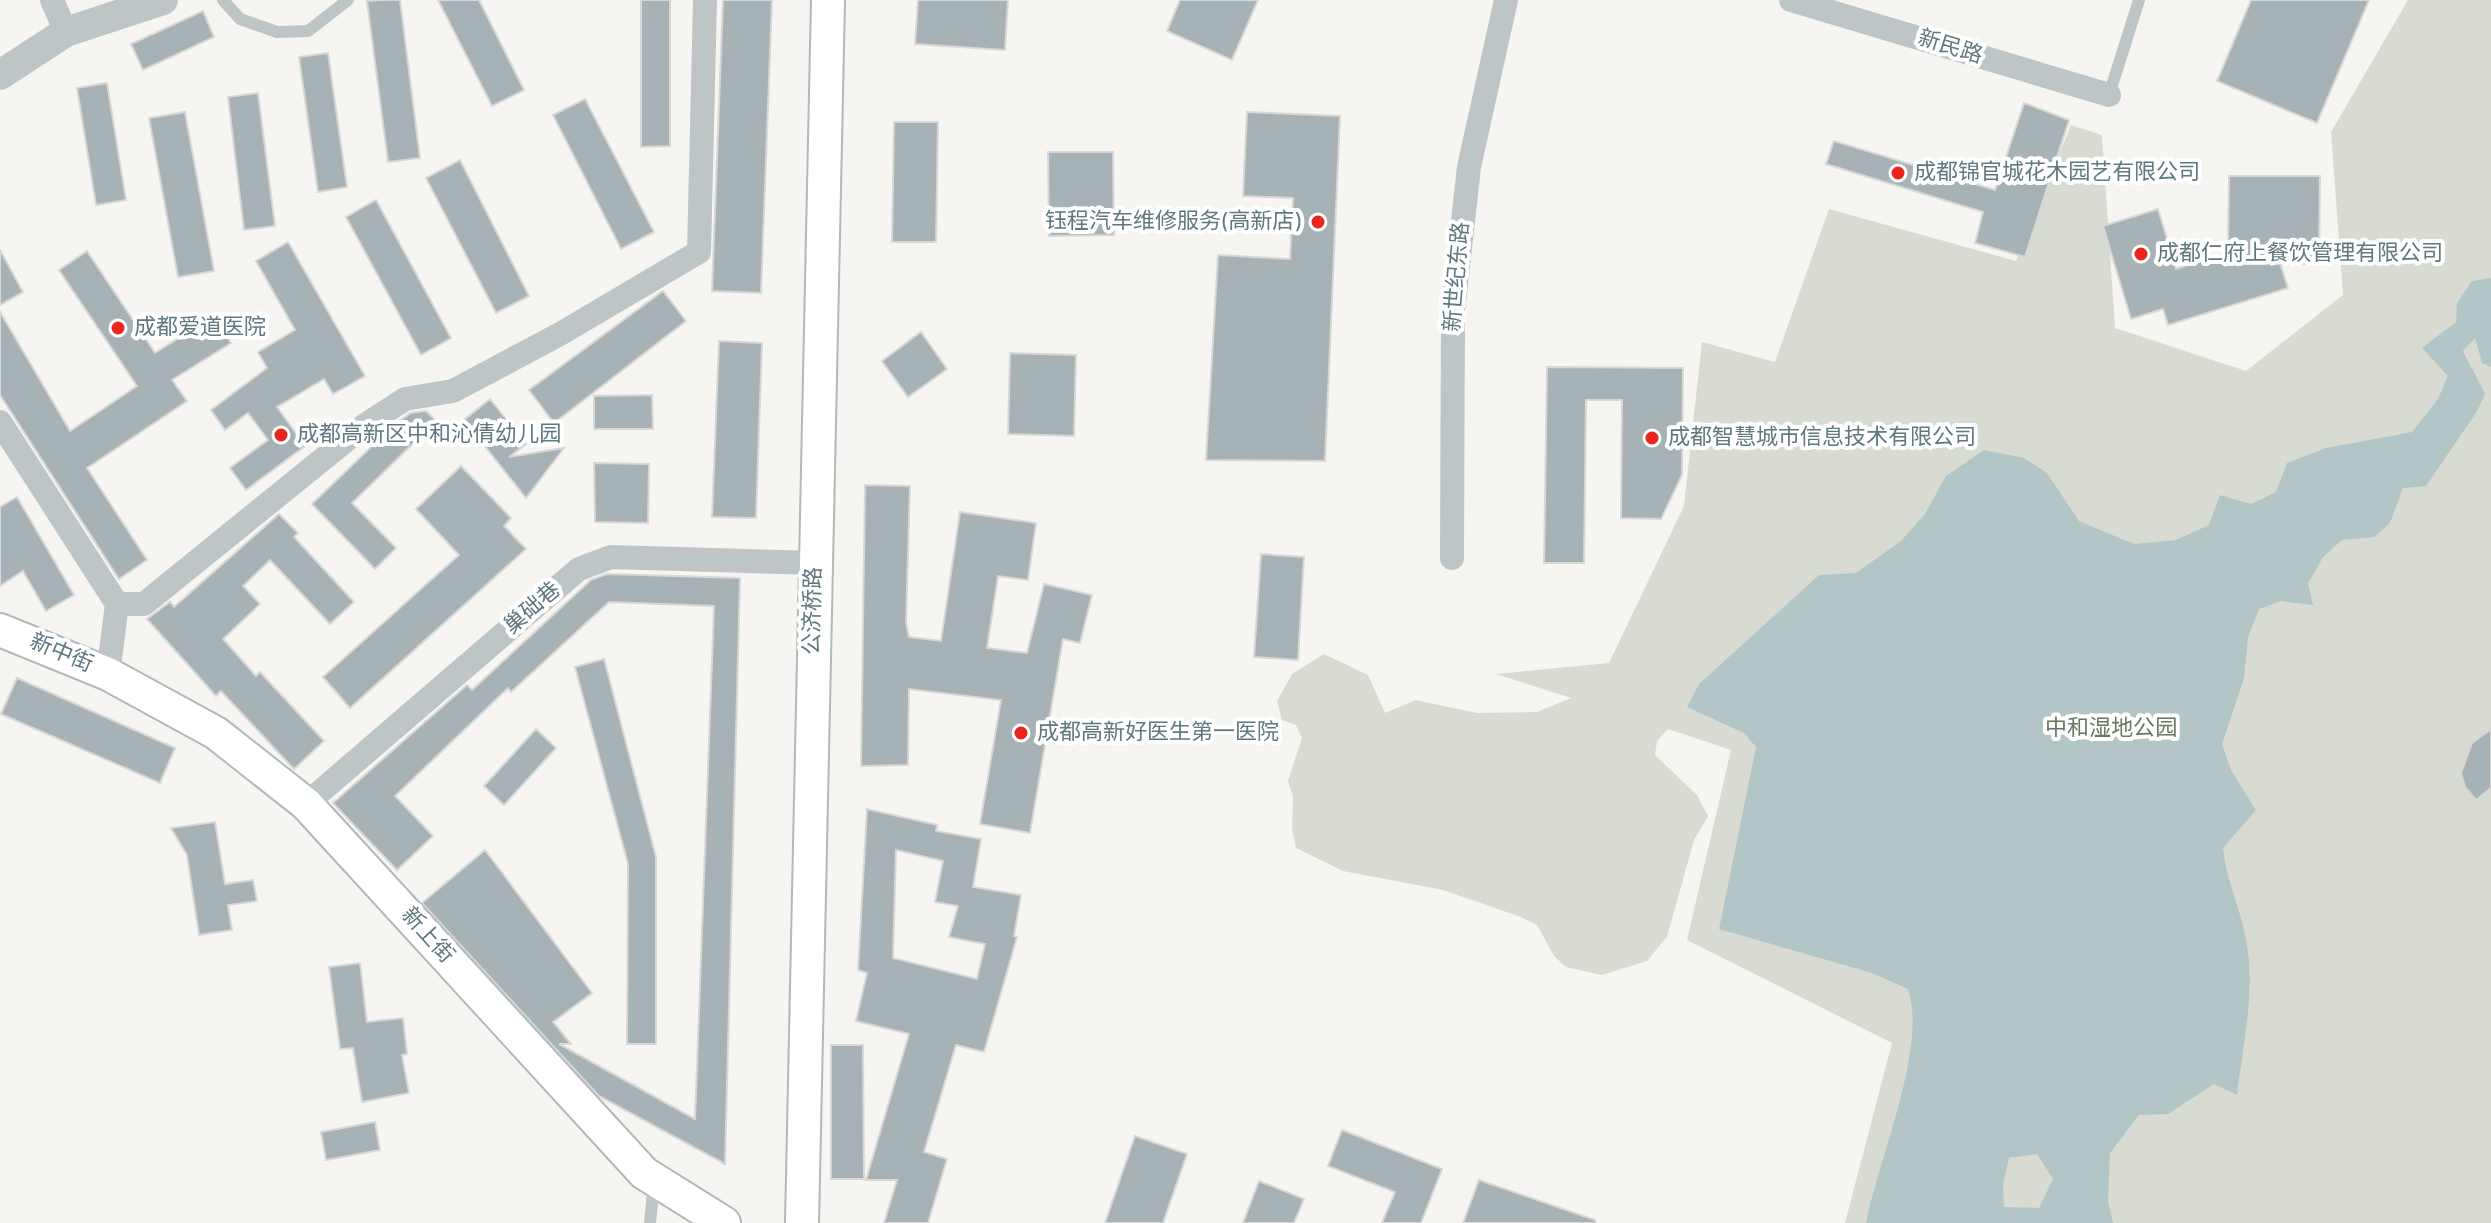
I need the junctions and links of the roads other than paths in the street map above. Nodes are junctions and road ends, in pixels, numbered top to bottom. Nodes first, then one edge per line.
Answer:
1 (52, 0) edge
2 (163, 0) edge
3 (223, 0) edge
4 (348, 0) edge
5 (705, 0) edge
6 (828, 0) edge
7 (1506, 0) edge
8 (1791, 0) edge
9 (2139, 0) edge
10 (66, 32) junction
11 (0, 75) edge
12 (2109, 95) joint
13 (0, 422) edge
14 (1452, 558) dead end
15 (815, 563) junction
16 (117, 604) junction
17 (0, 630) edge
18 (0, 652) edge
19 (108, 674) junction
20 (306, 804) junction
21 (654, 1180) junction
22 (650, 1223) edge
23 (724, 1223) edge
24 (802, 1223) edge

1 - 10 street
2 - 10 street
3 - 4 lane
5 - 16 street
6 - 15 main road, 公济桥路
7 - 14 street, 新世纪东路
8 - 12 street, 新民路
9 - 12 lane
10 - 11 street
13 - 16 street
15 - 20 street, 巢础巷
15 - 24 main road, 公济桥路
16 - 19 street
17 - 19 main road, 新中街
18 - 19 main road, 新中街
19 - 20 main road, 新上街
20 - 21 main road, 新上街
21 - 22 lane
21 - 23 main road, 新上街

